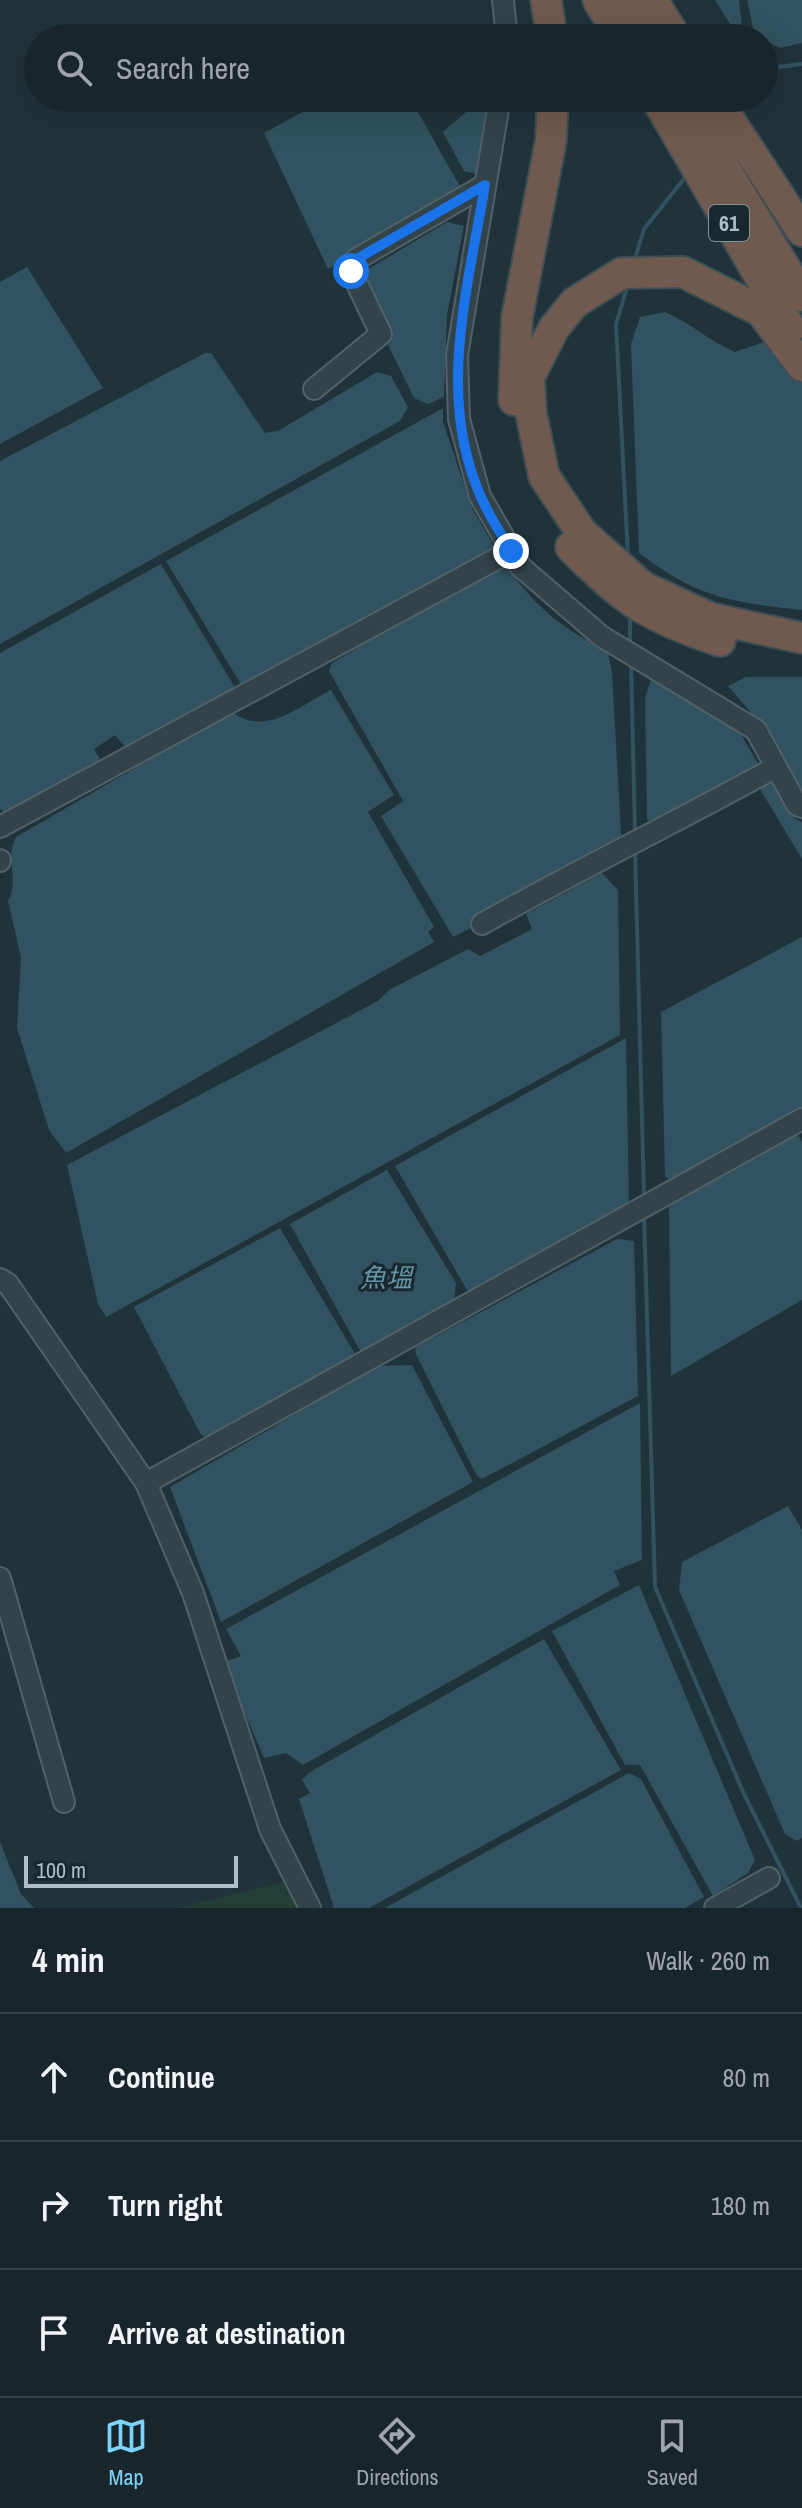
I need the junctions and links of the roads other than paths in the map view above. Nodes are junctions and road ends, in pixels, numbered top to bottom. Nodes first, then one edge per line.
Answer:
1 (503, 0) edge
2 (546, 0) edge
3 (598, 0) edge
4 (626, 0) edge
5 (652, 0) edge
6 (506, 24) edge
7 (550, 24) edge
8 (613, 24) edge
9 (639, 24) edge
10 (667, 24) edge
11 (498, 112) edge
12 (552, 112) edge
13 (664, 112) edge
14 (690, 112) edge
15 (725, 113) edge
16 (485, 185) junction
17 (802, 231) edge
18 (802, 296) edge
19 (802, 348) edge
20 (802, 366) edge
21 (314, 389) dead end
22 (511, 551) junction
23 (629, 587) junction
24 (802, 638) edge
25 (802, 653) edge
26 (776, 767) junction
27 (802, 807) edge
28 (0, 827) edge
29 (482, 924) dead end
30 (802, 1119) edge
31 (0, 1279) edge
32 (146, 1483) junction
33 (0, 1578) edge
34 (64, 1802) dead end
35 (769, 1878) dead end
36 (310, 1908) edge
37 (715, 1908) edge

1 - 6 street
2 - 7 highway
3 - 8 highway
4 - 9 highway
5 - 10 highway
11 - 16 street
12 - 23 highway
13 - 19 highway, 61
14 - 18 highway, 61
15 - 17 highway
16 - 21 street
16 - 22 street
20 - 23 highway
22 - 26 street
22 - 28 street
23 - 24 highway
23 - 25 highway
26 - 27 street
26 - 29 street
30 - 32 street
31 - 32 street
32 - 36 street
33 - 34 street
35 - 37 street

